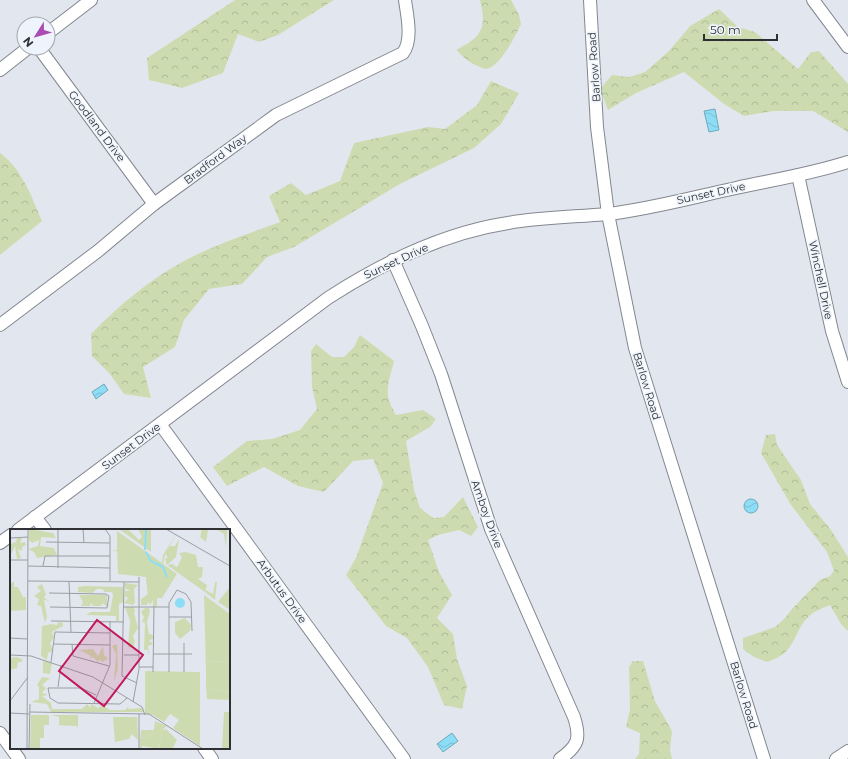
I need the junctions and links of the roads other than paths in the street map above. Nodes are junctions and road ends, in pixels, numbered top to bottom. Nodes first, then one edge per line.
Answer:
1 (91, 0) edge
2 (405, 0) edge
3 (590, 0) edge
4 (813, 0) edge
5 (56, 26) edge
6 (848, 47) edge
7 (18, 56) edge
8 (45, 56) edge
9 (0, 70) edge
10 (848, 162) edge
11 (798, 175) junction
12 (154, 204) junction
13 (608, 214) junction
14 (393, 260) junction
15 (0, 325) edge
16 (848, 382) edge
17 (160, 424) junction
18 (36, 517) junction
19 (19, 529) edge
20 (44, 529) edge
21 (10, 536) edge
22 (0, 543) edge
23 (0, 733) edge
24 (10, 747) edge
25 (12, 749) edge
26 (205, 749) edge
27 (848, 751) edge
28 (19, 759) edge
29 (212, 759) edge
30 (404, 759) edge
31 (560, 759) edge
32 (764, 759) edge
33 (836, 759) edge

1 - 5 street
2 - 12 street, Bradford Way
3 - 13 street, Barlow Road
4 - 6 street
7 - 9 street
8 - 12 street, Goodland Drive
10 - 11 street, Sunset Drive
11 - 13 street, Sunset Drive
11 - 16 street, Winchell Drive
12 - 15 street, Bradford Way
13 - 14 street, Sunset Drive
13 - 32 street, Barlow Road
14 - 17 street, Sunset Drive
14 - 31 street, Amboy Drive
17 - 18 street, Sunset Drive
17 - 30 street, Arbutus Drive
18 - 19 street, Sunset Drive
18 - 20 street
21 - 22 street
23 - 24 street
25 - 28 street
26 - 29 street
27 - 33 street

